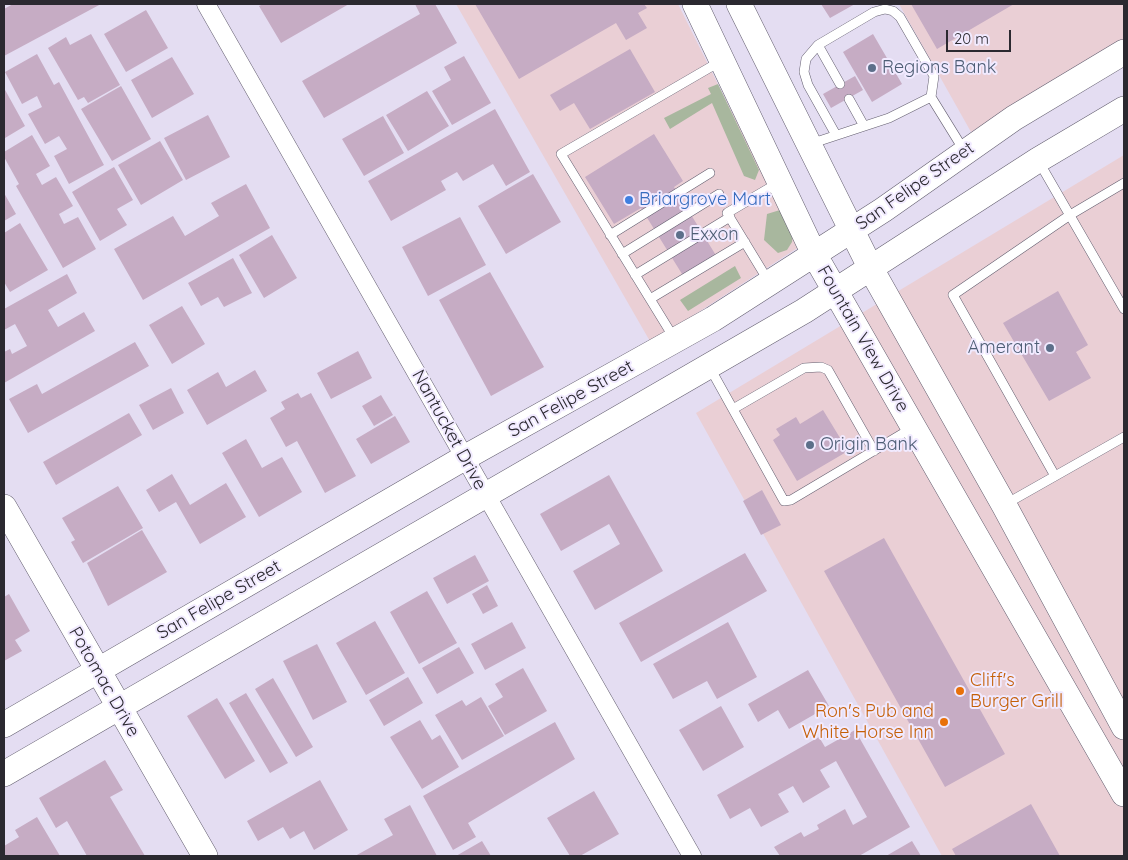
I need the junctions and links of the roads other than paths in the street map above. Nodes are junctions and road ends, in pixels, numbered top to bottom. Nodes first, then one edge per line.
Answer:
1 (206, 4) edge
2 (695, 4) edge
3 (739, 4) edge
4 (818, 45) junction
5 (1124, 52) edge
6 (721, 61) junction
7 (840, 84) dead end
8 (931, 97) junction
9 (849, 99) dead end
10 (1124, 109) edge
11 (864, 126) junction
12 (836, 135) junction
13 (808, 144) junction
14 (965, 152) junction
15 (1038, 160) junction
16 (710, 173) dead end
17 (779, 182) junction
18 (1124, 183) edge
19 (719, 194) dead end
20 (1070, 216) junction
21 (730, 217) junction
22 (851, 231) junction
23 (610, 234) junction
24 (745, 242) junction
25 (622, 254) junction
26 (814, 254) junction
27 (871, 269) junction
28 (636, 275) junction
29 (769, 282) junction
30 (836, 291) junction
31 (650, 299) junction
32 (1124, 309) edge
33 (676, 341) junction
34 (709, 366) junction
35 (733, 409) junction
36 (914, 427) junction
37 (1124, 437) edge
38 (874, 450) junction
39 (464, 458) junction
40 (1055, 476) junction
41 (485, 495) junction
42 (1004, 505) junction
43 (4, 507) edge
44 (96, 671) junction
45 (117, 707) junction
46 (1123, 722) edge
47 (4, 724) edge
48 (4, 774) edge
49 (1124, 794) edge
50 (205, 856) edge
51 (692, 856) edge

1 - 39 street, Nantucket Drive
2 - 6 main road, Fountain View Drive
3 - 13 main road
4 - 7 lane
4 - 8 lane
4 - 12 lane
5 - 14 main road, San Felipe Street
6 - 17 main road, Fountain View Drive
6 - 23 lane
8 - 11 lane
8 - 14 lane
9 - 11 lane
10 - 15 main road
11 - 12 lane
12 - 13 lane
13 - 22 main road
14 - 22 main road, San Felipe Street
15 - 20 lane
15 - 27 main road
16 - 23 lane
17 - 21 lane
17 - 26 main road, Fountain View Drive
18 - 20 lane
19 - 25 lane
20 - 32 lane
20 - 40 lane
21 - 24 lane
21 - 28 lane
22 - 26 main road, San Felipe Street
22 - 27 main road
23 - 25 lane
24 - 29 lane
24 - 31 lane
25 - 28 lane
26 - 29 main road, San Felipe Street
26 - 30 main road, Fountain View Drive
27 - 30 main road
27 - 42 main road
28 - 31 lane
29 - 33 main road, San Felipe Street
30 - 34 main road
30 - 36 main road, Fountain View Drive
31 - 33 lane
33 - 39 main road, San Felipe Street
34 - 35 lane
34 - 41 main road
35 - 38 lane
35 - 38 lane
36 - 38 lane
36 - 49 main road, Fountain View Drive
37 - 40 lane
39 - 41 street, Nantucket Drive
39 - 44 main road, San Felipe Street
40 - 42 lane
41 - 45 main road
41 - 51 street, Nantucket Drive
42 - 46 main road
43 - 44 main road, Potomac Drive
44 - 45 main road, Potomac Drive
44 - 47 main road, San Felipe Street
45 - 48 main road
45 - 50 main road, Potomac Drive

